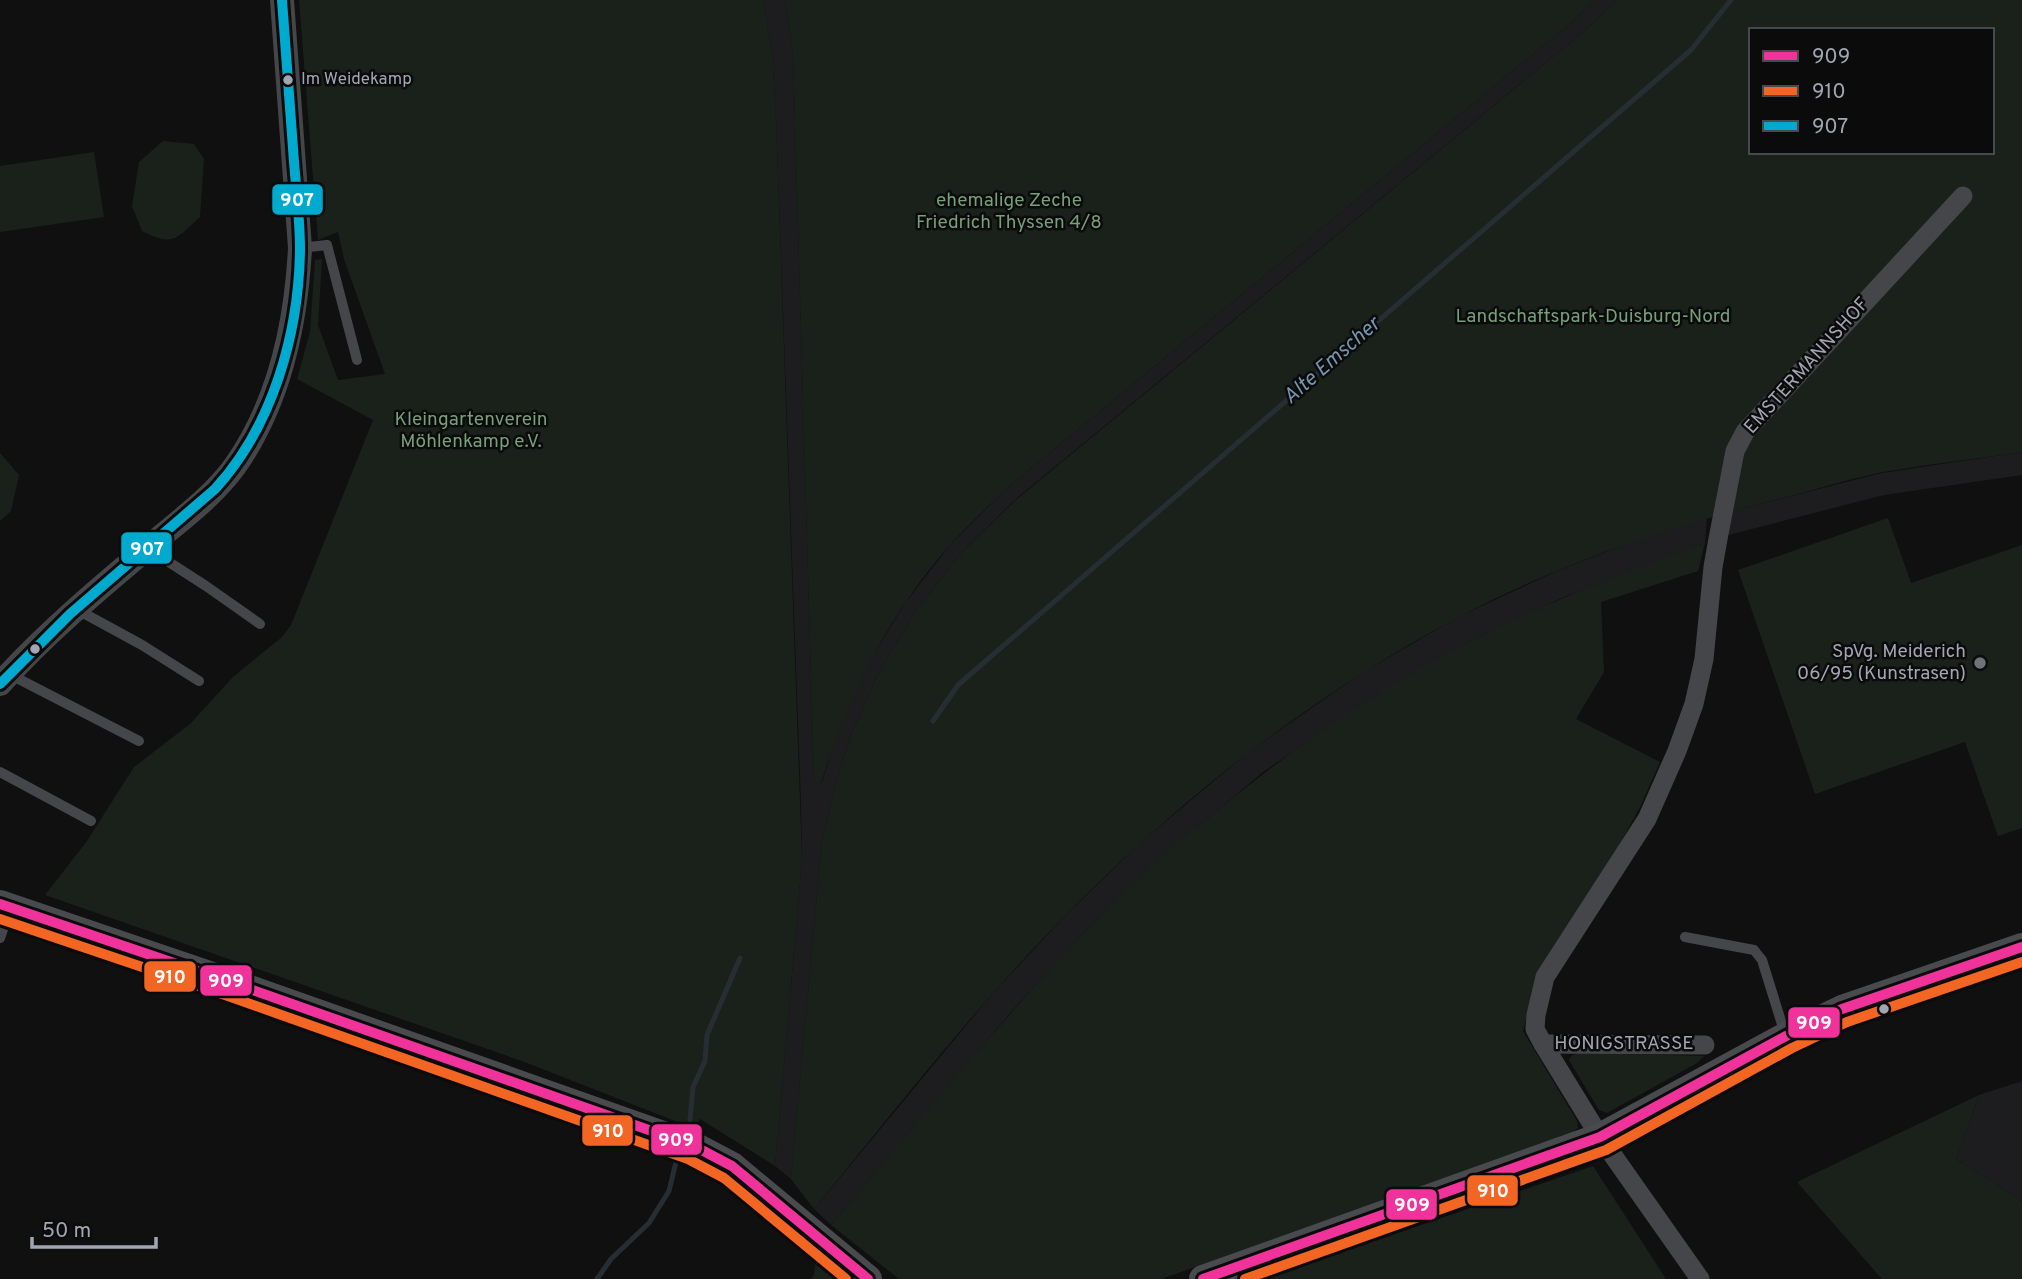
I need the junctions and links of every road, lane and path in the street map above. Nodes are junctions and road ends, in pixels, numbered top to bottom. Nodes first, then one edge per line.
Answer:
1 (282, 0) edge
2 (1963, 196) dead end
3 (300, 248) junction
4 (357, 360) dead end
5 (147, 548) junction
6 (75, 609) junction
7 (260, 624) dead end
8 (4, 679) edge
9 (200, 681) dead end
10 (139, 741) dead end
11 (0, 772) edge
12 (91, 821) dead end
13 (5, 906) edge
14 (1685, 937) dead end
15 (0, 938) edge
16 (2022, 947) edge
17 (1786, 1036) junction
18 (1543, 1044) junction
19 (1705, 1045) dead end
20 (1600, 1137) junction
21 (868, 1279) edge
22 (1203, 1279) edge
23 (1700, 1279) edge

1 - 3 street
2 - 18 street, EMSTERMANNSHOF
3 - 4 lane
3 - 5 street
5 - 6 street
5 - 7 lane
6 - 8 street
6 - 9 lane
8 - 10 lane
11 - 12 lane
13 - 15 lane
13 - 21 main road
14 - 17 lane
16 - 17 main road, HONIGSTRASSE
17 - 20 main road, HONIGSTRASSE
18 - 19 street, HONIGSTRASSE
18 - 20 street, EMSTERMANNSHOF
20 - 22 main road, HONIGSTRASSE
20 - 23 street, EMSTERMANNSHOF

